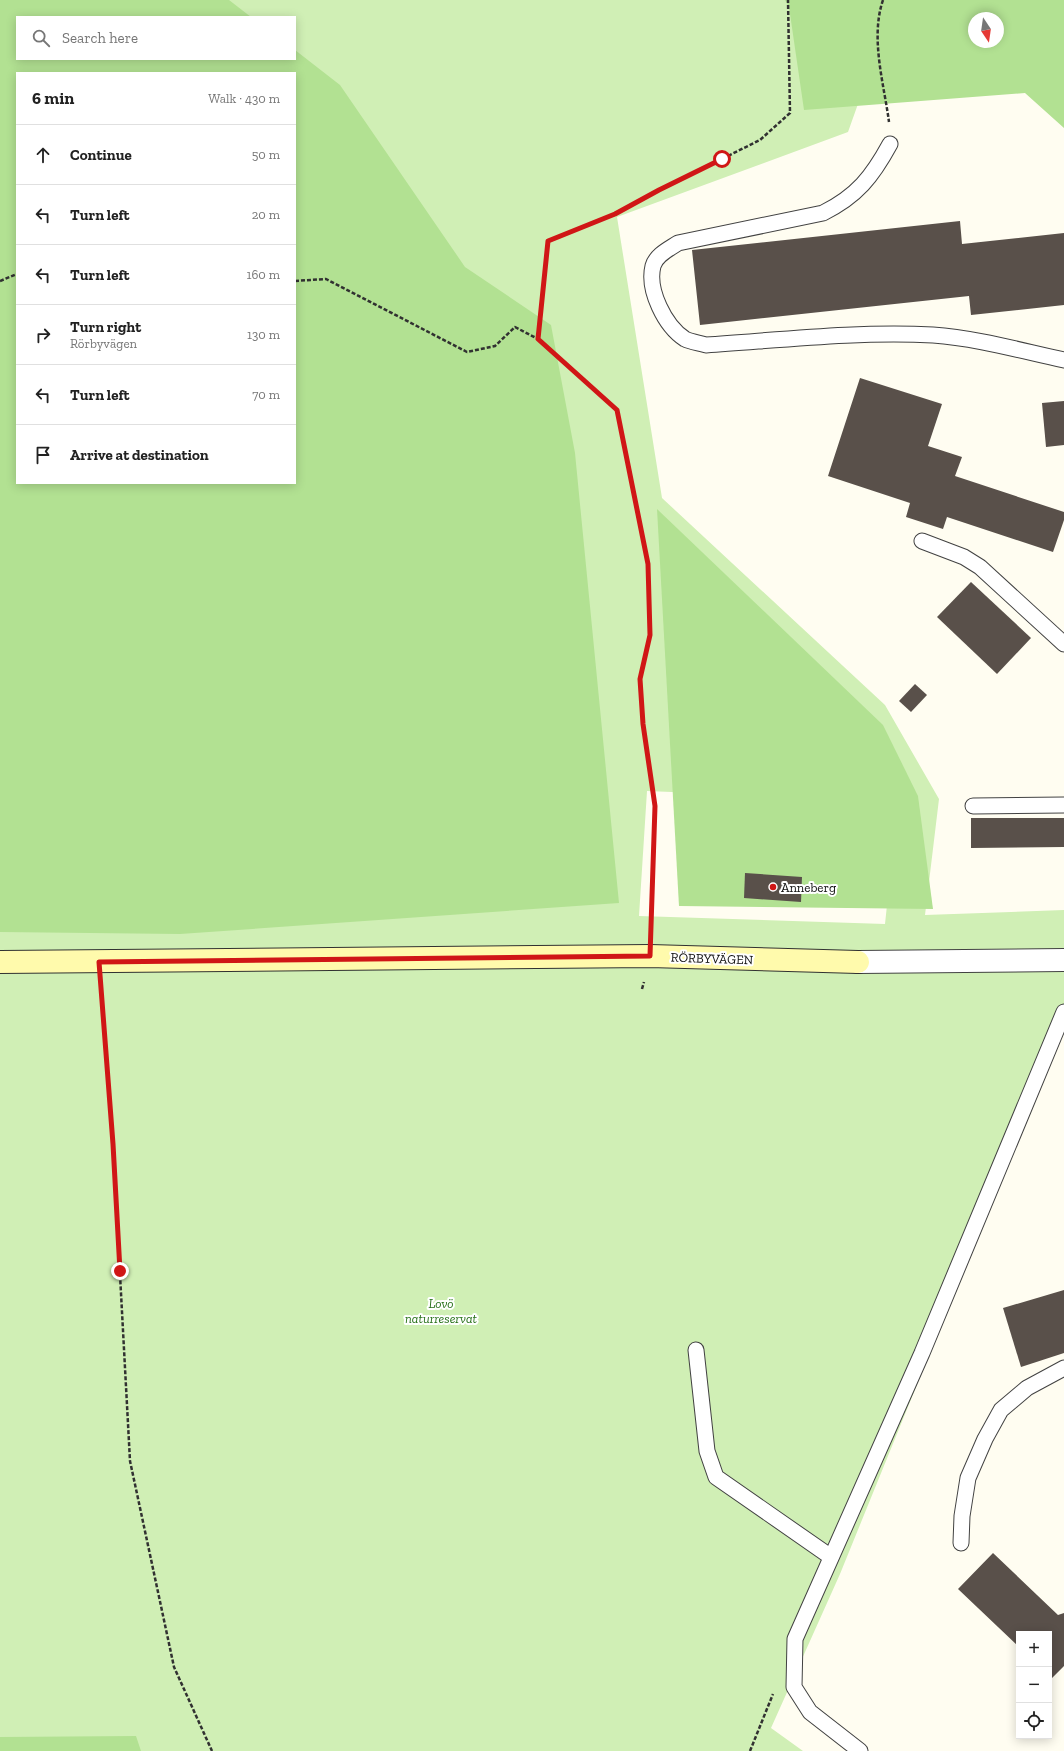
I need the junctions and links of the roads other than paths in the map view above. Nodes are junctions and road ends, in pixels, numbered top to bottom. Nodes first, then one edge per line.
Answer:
1 (890, 144) road end
2 (1064, 350) edge
3 (1028, 352) junction
4 (1064, 360) edge
5 (922, 541) dead end
6 (1064, 644) edge
7 (1064, 805) edge
8 (973, 806) dead end
9 (1064, 960) edge
10 (0, 962) edge
11 (1064, 1012) edge
12 (696, 1350) dead end
13 (1064, 1368) edge
14 (961, 1543) dead end
15 (831, 1557) junction
16 (860, 1751) edge

1 - 3 lane
2 - 3 lane
3 - 4 lane
5 - 6 lane
7 - 8 lane
9 - 10 street, RÖRBYVÄGEN
11 - 15 lane
12 - 15 lane
13 - 14 lane
15 - 16 lane

